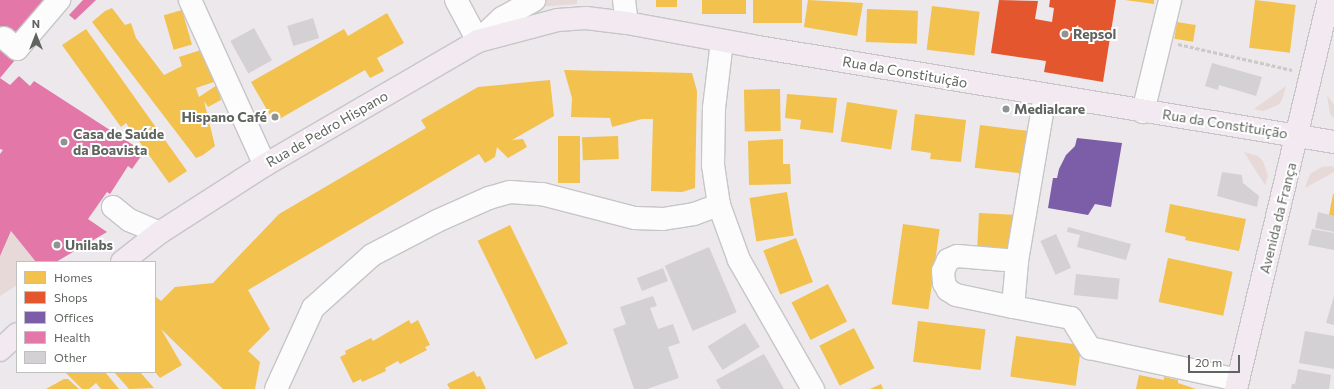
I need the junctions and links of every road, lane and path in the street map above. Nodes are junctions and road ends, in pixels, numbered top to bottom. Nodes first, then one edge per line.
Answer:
1 (59, 0) edge
2 (190, 0) edge
3 (456, 0) edge
4 (534, 0) edge
5 (624, 0) edge
6 (1170, 0) edge
7 (1329, 0) edge
8 (627, 22) junction
9 (4, 38) dead end
10 (1160, 40) junction
11 (478, 41) junction
12 (722, 41) junction
13 (1312, 74) junction
14 (1045, 95) junction
15 (1143, 112) junction
16 (1298, 136) junction
17 (1334, 142) edge
18 (265, 165) junction
19 (115, 204) dead end
20 (719, 205) junction
21 (159, 233) junction
22 (123, 261) edge
23 (1017, 261) junction
24 (1013, 307) junction
25 (16, 324) edge
26 (0, 332) edge
27 (16, 335) edge
28 (0, 350) edge
29 (1237, 385) edge
30 (276, 389) edge
31 (813, 389) edge

1 - 9 street
2 - 18 street
3 - 11 street
4 - 11 street, Rua de Pedro Hispano
5 - 8 street
6 - 10 street
7 - 13 main road, Avenida da França
8 - 11 main road, Rua da Constituição
8 - 12 main road, Rua da Constituição
10 - 13 path
10 - 15 street
11 - 18 main road, Rua de Pedro Hispano
12 - 14 main road, Rua da Constituição
12 - 20 street
13 - 16 main road, Avenida da França
14 - 15 main road, Rua da Constituição
14 - 23 street
15 - 16 main road, Rua da Constituição
16 - 17 main road, Rua da Constituição
16 - 29 main road, Avenida da França
18 - 21 main road, Rua de Pedro Hispano
19 - 21 street
20 - 30 street
20 - 31 street
21 - 22 main road, Rua de Pedro Hispano
23 - 24 street
23 - 24 street
24 - 29 street
25 - 26 main road
27 - 28 main road

